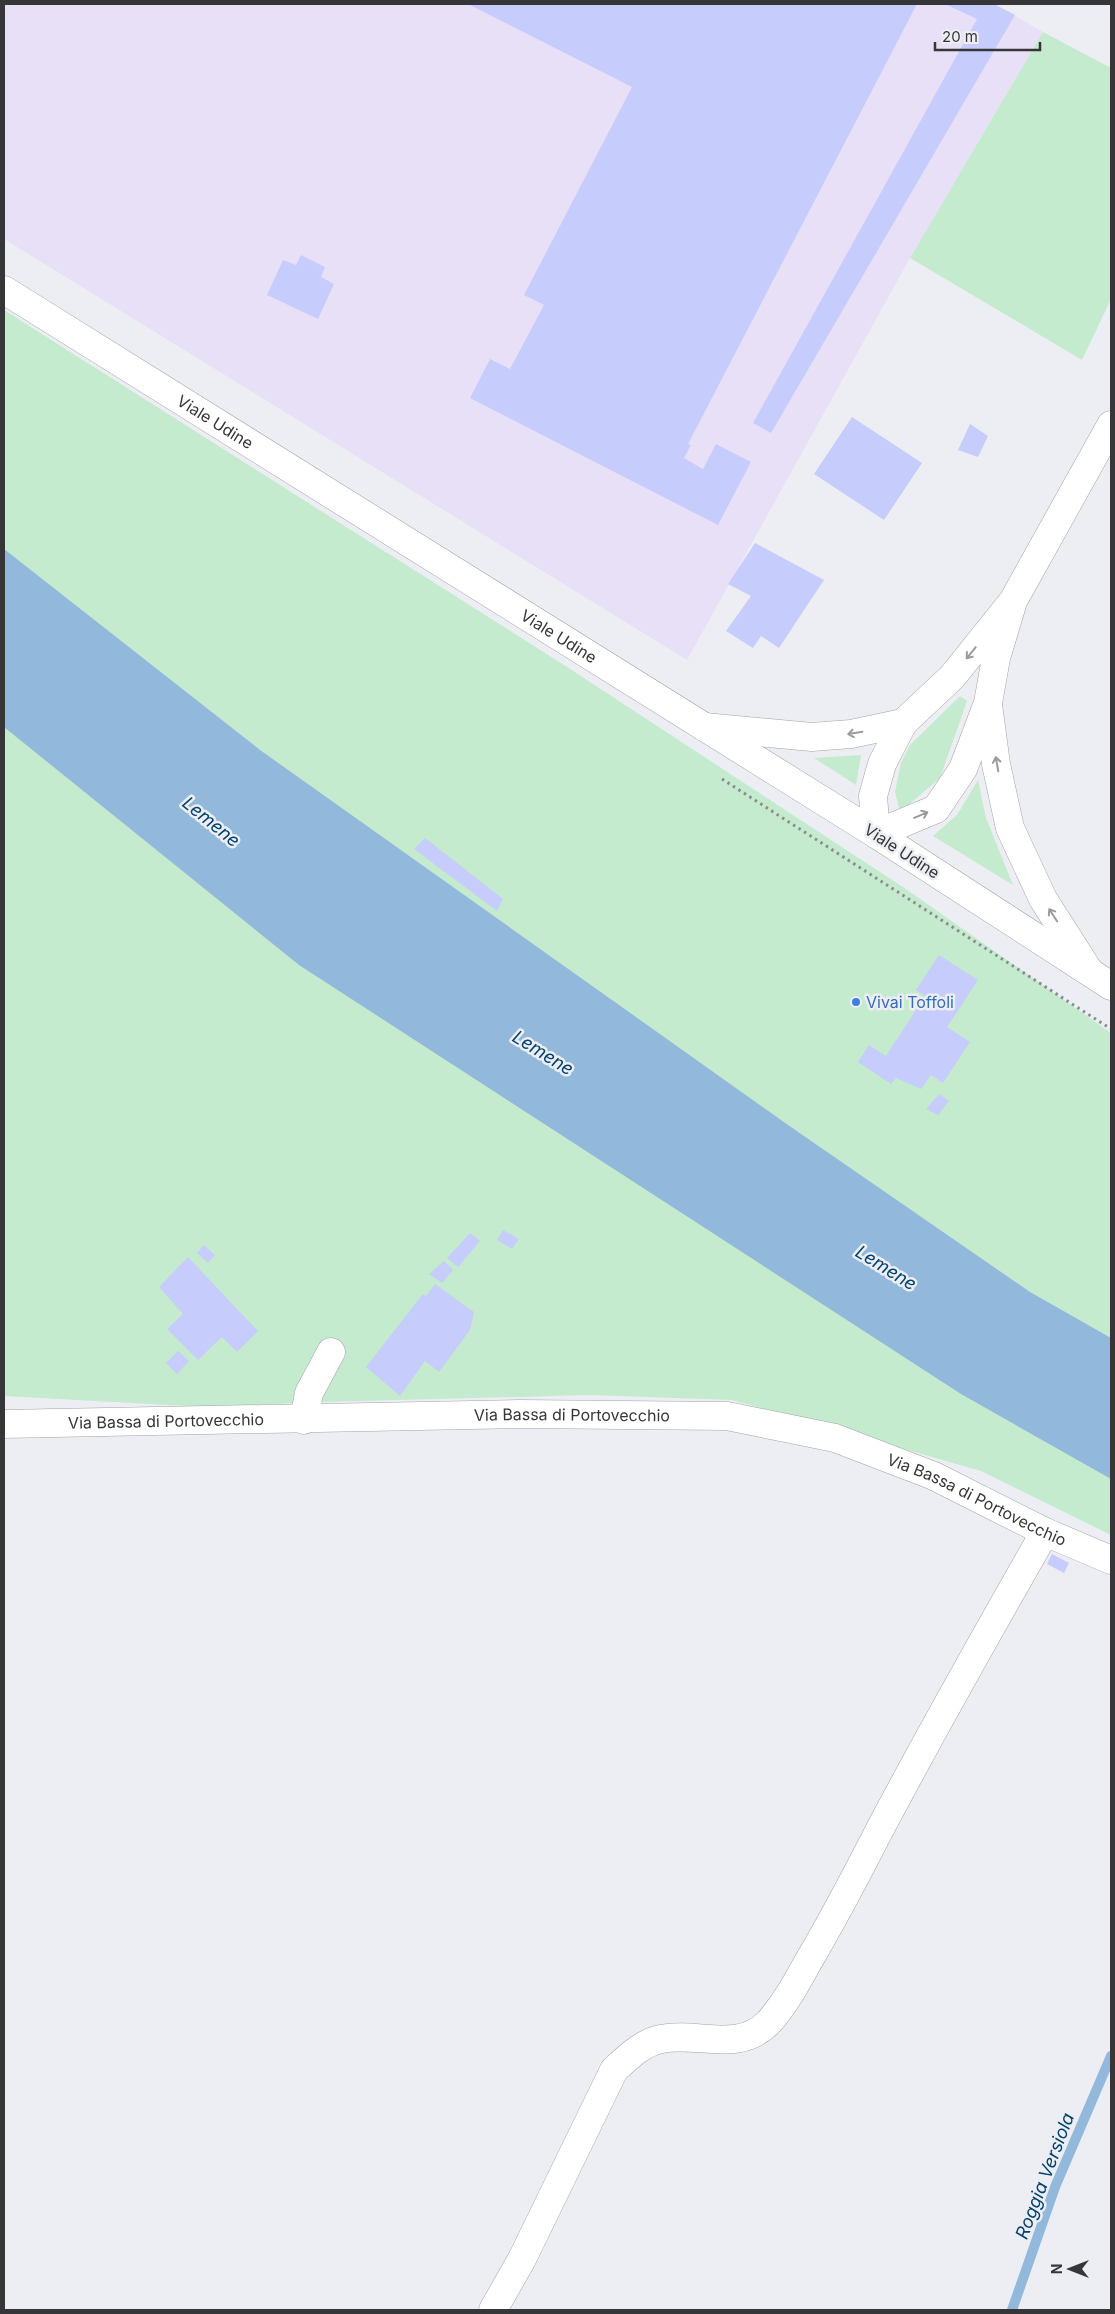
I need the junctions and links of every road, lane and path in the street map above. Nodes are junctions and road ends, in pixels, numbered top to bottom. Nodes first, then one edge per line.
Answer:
1 (4, 290) edge
2 (1111, 425) edge
3 (1013, 601) junction
4 (988, 703) junction
5 (902, 723) junction
6 (704, 727) junction
7 (876, 834) junction
8 (1089, 971) junction
9 (1111, 986) edge
10 (331, 1352) dead end
11 (304, 1420) junction
12 (4, 1424) edge
13 (1045, 1532) junction
14 (1111, 1560) edge
15 (493, 2310) edge

1 - 6 main road, Viale Udine
2 - 3 main road
3 - 4 main road
3 -> 5 main road
7 -> 4 main road
8 -> 4 main road
5 -> 6 main road
5 - 7 main road
6 - 7 main road, Viale Udine
7 - 8 main road, Viale Udine
8 - 9 main road, Viale Udine
10 - 11 main road
11 - 12 main road, Via Bassa di Portovecchio
11 - 13 main road, Via Bassa di Portovecchio
13 - 14 main road, Via Bassa di Portovecchio
13 - 15 main road

